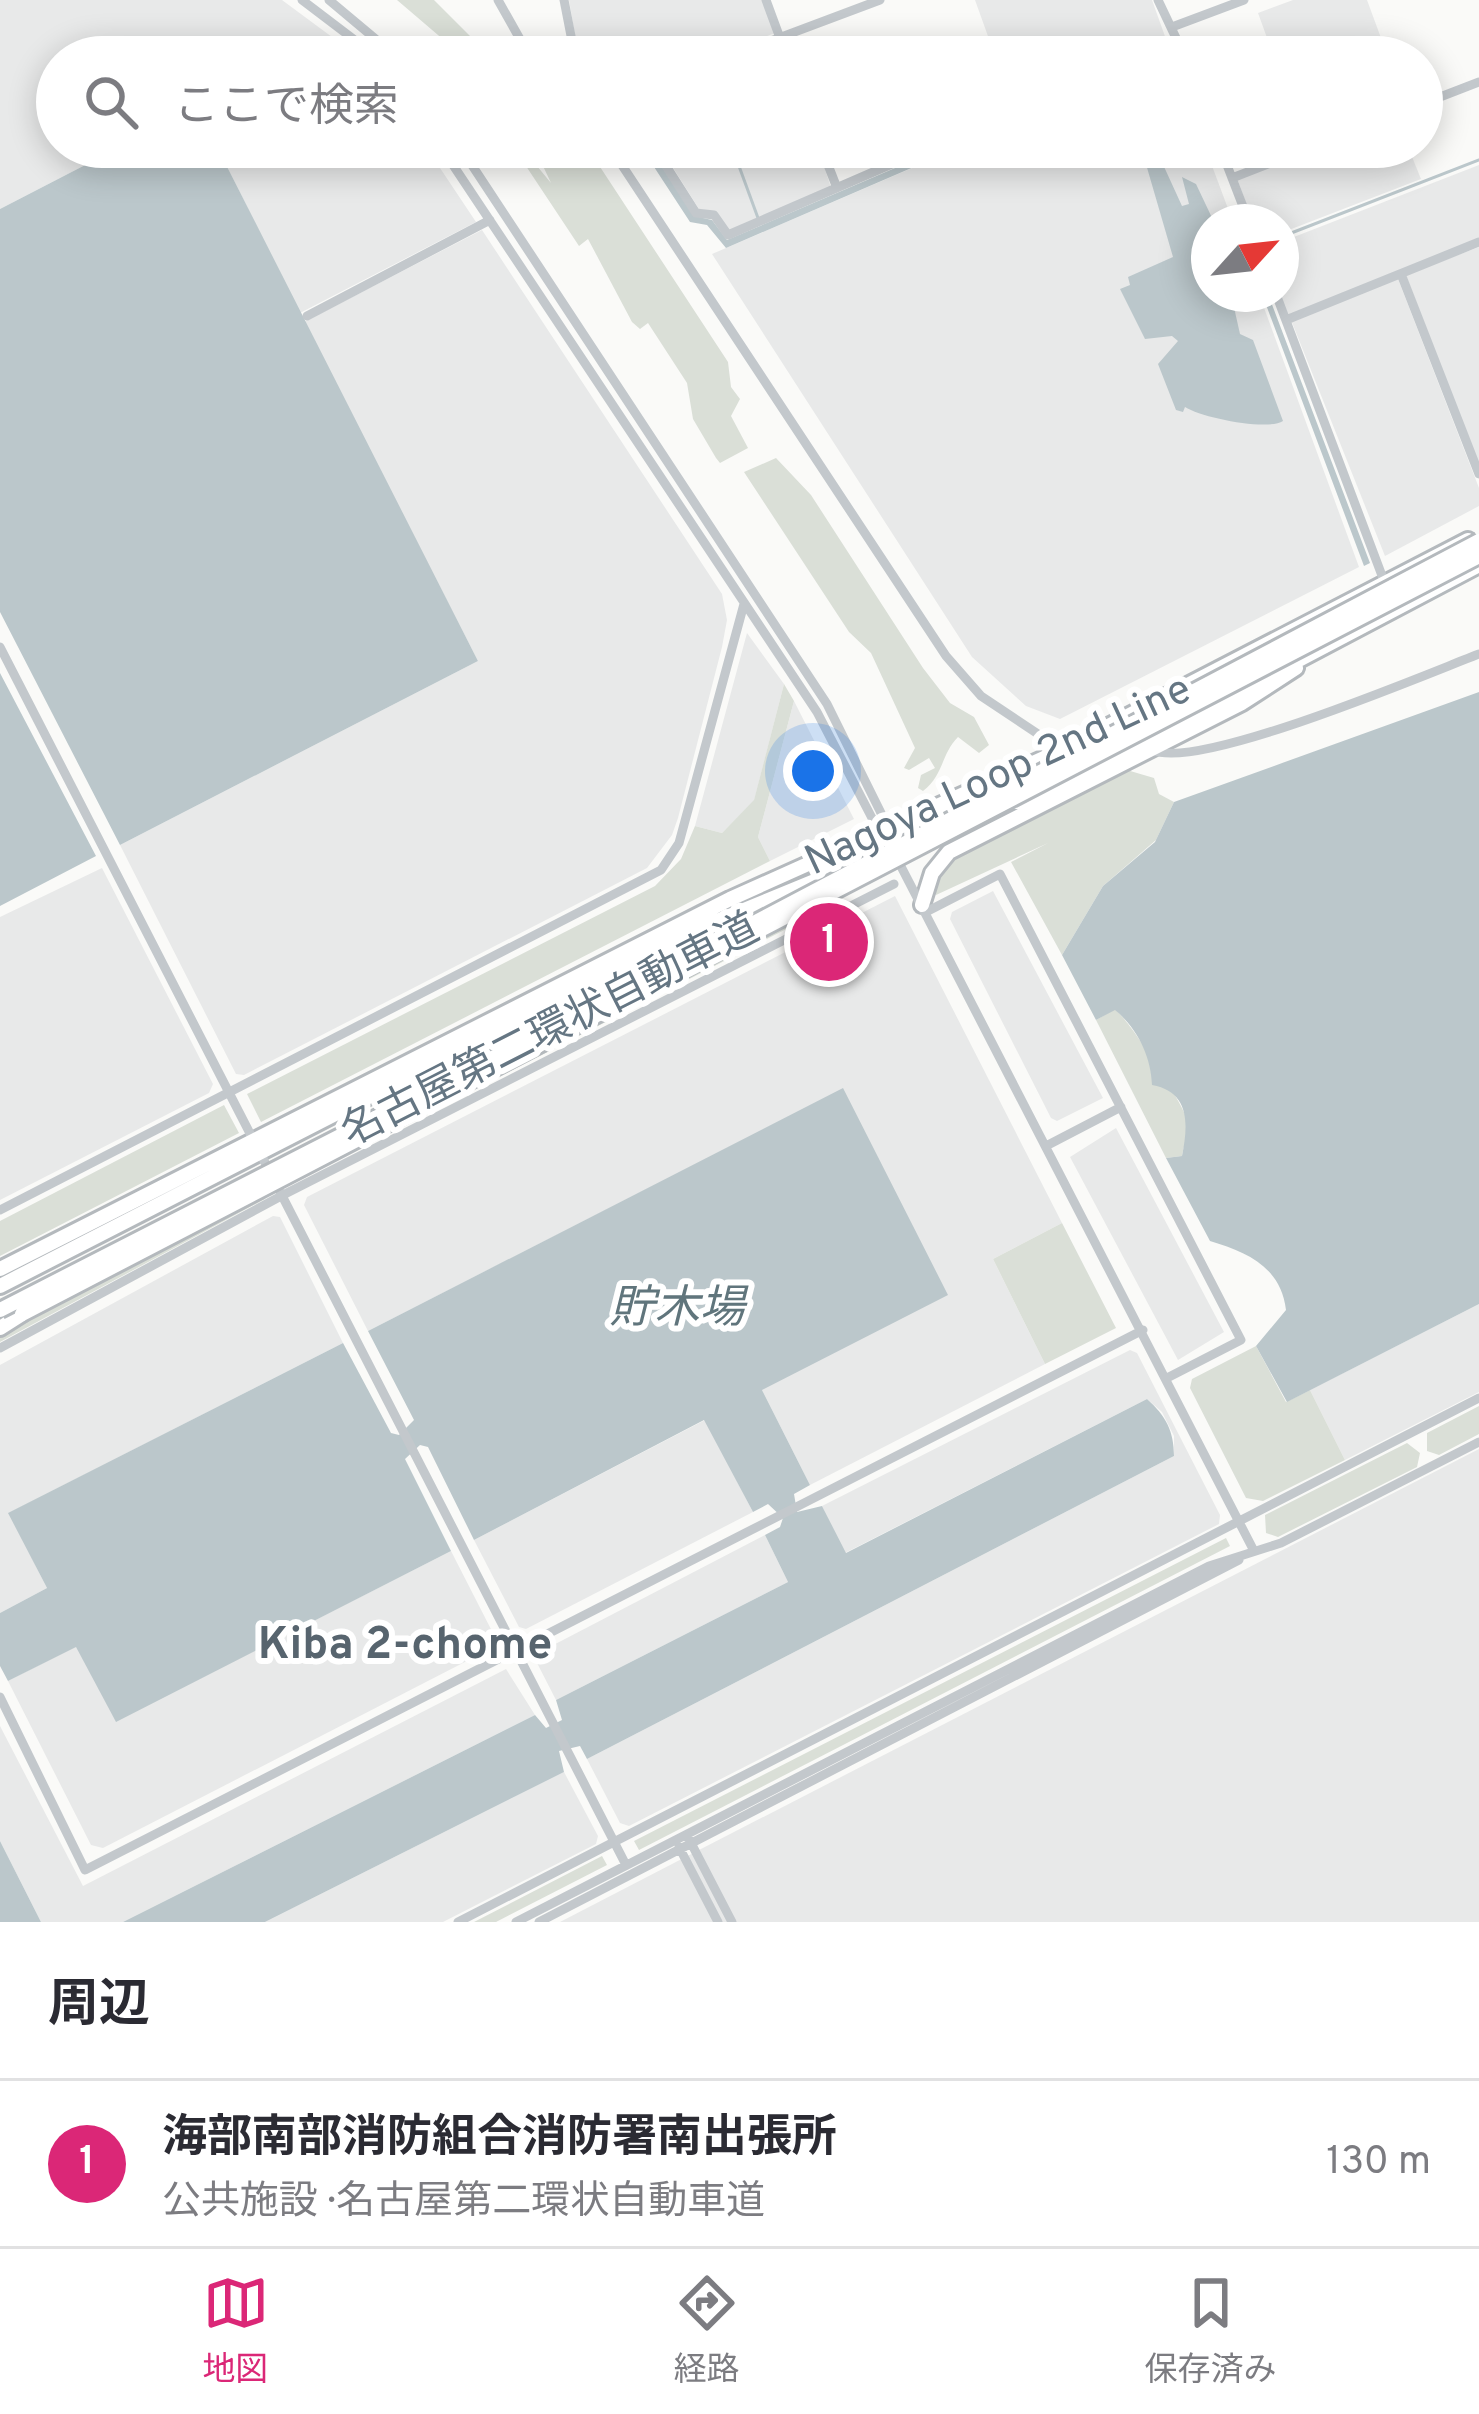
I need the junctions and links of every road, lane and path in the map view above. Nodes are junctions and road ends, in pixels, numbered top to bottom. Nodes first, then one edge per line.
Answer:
1 (302, 0) edge
2 (329, 0) edge
3 (498, 0) edge
4 (564, 0) edge
5 (766, 0) edge
6 (880, 0) edge
7 (1158, 0) edge
8 (1244, 0) edge
9 (1172, 27) junction
10 (349, 36) edge
11 (372, 36) edge
12 (518, 36) edge
13 (571, 36) edge
14 (780, 36) edge
15 (783, 36) edge
16 (1176, 36) edge
17 (1479, 82) edge
18 (1443, 96) edge
19 (455, 168) edge
20 (474, 168) edge
21 (624, 168) edge
22 (667, 168) edge
23 (829, 168) edge
24 (883, 168) edge
25 (1228, 168) edge
26 (1258, 168) edge
27 (1232, 178) junction
28 (837, 188) junction
29 (1242, 204) edge
30 (490, 220) junction
31 (1479, 242) edge
32 (1401, 274) junction
33 (1283, 312) edge
34 (307, 316) dead end
35 (1286, 320) junction
36 (1479, 474) edge
37 (1479, 538) edge
38 (1479, 559) edge
39 (1454, 562) junction
40 (1384, 580) junction
41 (744, 604) junction
42 (1329, 643) junction
43 (0, 647) edge
44 (1479, 655) edge
45 (1250, 684) junction
46 (1062, 750) junction
47 (1153, 750) junction
48 (883, 829) junction
49 (892, 849) junction
50 (763, 884) junction
51 (894, 884) dead end
52 (924, 909) junction
53 (230, 1090) junction
54 (1121, 1107) junction
55 (258, 1145) junction
56 (1046, 1146) junction
57 (283, 1195) junction
58 (0, 1210) edge
59 (0, 1269) edge
60 (0, 1286) edge
61 (0, 1310) edge
62 (0, 1327) edge
63 (1143, 1330) junction
64 (0, 1348) edge
65 (1166, 1378) junction
66 (1479, 1398) edge
67 (1479, 1442) edge
68 (1239, 1522) junction
69 (1254, 1551) junction
70 (515, 1651) junction
71 (0, 1696) edge
72 (690, 1839) junction
73 (614, 1842) junction
74 (678, 1845) junction
75 (626, 1865) junction
76 (458, 1922) edge
77 (516, 1922) edge
78 (539, 1922) edge
79 (718, 1922) edge
80 (732, 1922) edge

1 - 10 street
2 - 11 street
3 - 12 street
4 - 13 street
5 - 14 street
6 - 15 street
7 - 9 street
8 - 9 street
9 - 16 street
17 - 18 street
19 - 30 street
20 - 48 street
21 - 46 street
22 - 28 street
23 - 28 street
24 - 28 street
25 - 27 street
26 - 27 street
27 - 29 street
30 - 34 street
30 - 41 street
31 - 32 street
32 - 35 street
32 - 36 street
33 - 35 street
35 - 40 street
37 - 39 highway, 名古屋第二環状自動車道, bridge
37 - 40 highway, Nagoya Loop 2nd Line
38 - 39 highway, 名古屋第二環状自動車道, bridge
38 - 42 highway, Nagoya Loop 2nd Line
39 - 61 highway, 名古屋第二環状自動車道, bridge
39 - 62 highway, 名古屋第二環状自動車道, bridge
40 - 46 highway, Nagoya Loop 2nd Line
41 - 48 street
41 - 53 street
42 - 45 highway, Nagoya Loop 2nd Line
42 - 47 highway
43 - 53 street
44 - 47 street
45 - 48 highway
45 - 49 highway, Nagoya Loop 2nd Line
46 - 48 highway, Nagoya Loop 2nd Line
47 - 52 highway
48 - 49 street
48 - 50 highway, Nagoya Loop 2nd Line
49 - 50 highway
49 - 52 street
49 - 55 highway, Nagoya Loop 2nd Line
50 - 55 highway, Nagoya Loop 2nd Line
51 - 57 street
52 - 54 street
52 - 56 street
53 - 55 street
53 - 58 street
54 - 56 street
54 - 65 street
55 - 57 street
55 - 59 highway, Nagoya Loop 2nd Line
55 - 60 highway, Nagoya Loop 2nd Line
56 - 63 street
57 - 64 street
57 - 70 street
63 - 65 street
63 - 70 street
65 - 68 street
66 - 68 street
67 - 69 street
68 - 69 street
68 - 73 street
69 - 72 street
70 - 71 street
70 - 73 street
72 - 74 street
72 - 80 street
73 - 75 street
73 - 76 street
74 - 75 street
74 - 78 street
74 - 79 street
75 - 77 street

